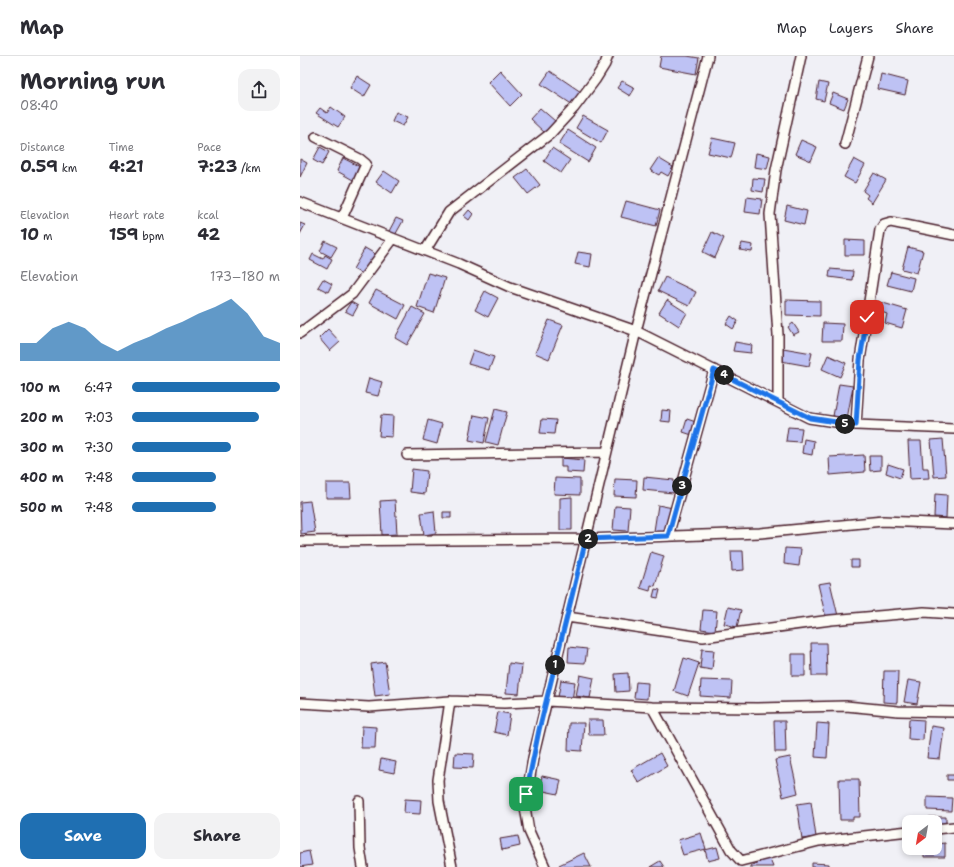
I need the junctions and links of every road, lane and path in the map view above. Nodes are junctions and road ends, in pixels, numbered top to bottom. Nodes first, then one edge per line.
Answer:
1 (608, 56) edge
2 (708, 56) edge
3 (802, 56) edge
4 (868, 56) edge
5 (316, 137) dead end
6 (845, 144) dead end
7 (300, 202) edge
8 (342, 218) junction
9 (954, 235) edge
10 (393, 239) junction
11 (425, 251) junction
12 (636, 331) junction
13 (300, 333) edge
14 (714, 370) junction
15 (778, 401) junction
16 (856, 425) junction
17 (954, 429) edge
18 (606, 452) junction
19 (407, 455) dead end
20 (954, 524) edge
21 (668, 536) junction
22 (586, 539) junction
23 (300, 541) edge
24 (954, 614) edge
25 (567, 617) junction
26 (450, 701) junction
27 (547, 701) junction
28 (300, 703) edge
29 (652, 707) junction
30 (954, 712) edge
31 (359, 801) dead end
32 (954, 827) edge
33 (942, 828) edge
34 (902, 832) edge
35 (363, 867) edge
36 (452, 867) edge
37 (545, 867) edge

1 - 11 street
2 - 12 street
3 - 15 street
4 - 6 street
5 - 8 street
7 - 8 street
8 - 10 street
9 - 16 street
10 - 11 street
10 - 13 street
11 - 12 street
12 - 14 street
12 - 18 street
14 - 15 street
14 - 21 street
15 - 16 street
16 - 17 street
18 - 19 street
18 - 22 street
20 - 21 street
21 - 22 street
22 - 23 street
22 - 25 street
24 - 25 street
25 - 27 street
26 - 27 street
26 - 28 street
26 - 36 street
27 - 29 street
27 - 37 street
29 - 30 street
29 - 34 street
31 - 35 street
32 - 33 street

